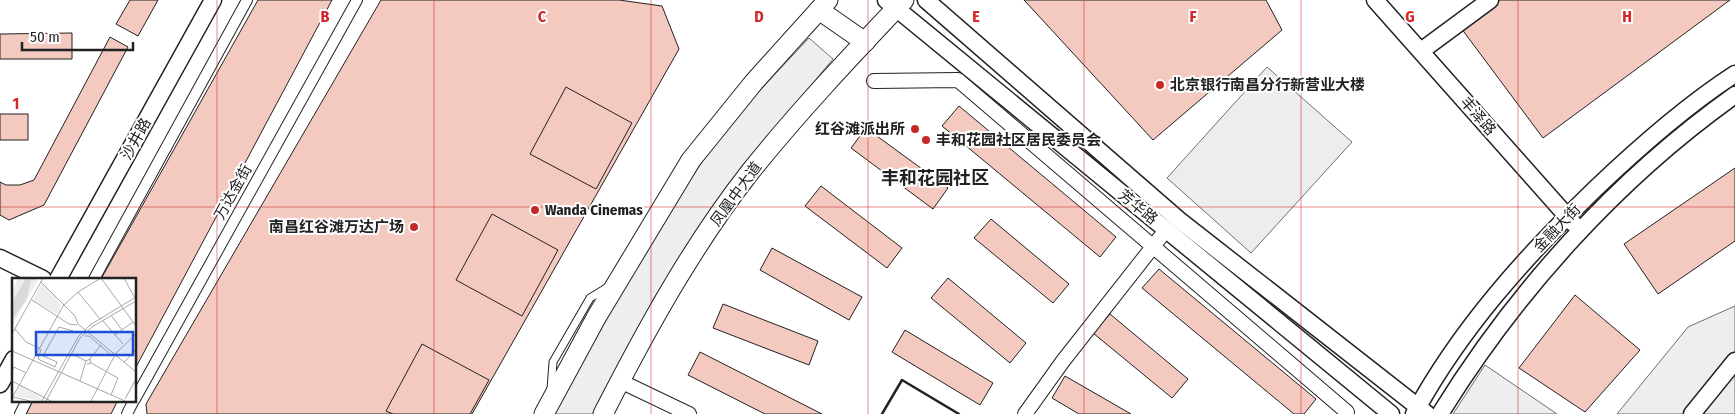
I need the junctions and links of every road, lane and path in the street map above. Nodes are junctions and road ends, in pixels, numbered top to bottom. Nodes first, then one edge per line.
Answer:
1 (213, 0) edge
2 (247, 0) edge
3 (357, 0) edge
4 (926, 0) edge
5 (1375, 0) edge
6 (1490, 0) edge
7 (895, 3) edge
8 (824, 5) edge
9 (865, 42) junction
10 (1421, 51) junction
11 (1735, 74) edge
12 (874, 81) dead end
13 (1735, 95) edge
14 (1567, 216) junction
15 (1166, 230) junction
16 (1581, 232) junction
17 (1154, 245) junction
18 (0, 258) edge
19 (41, 278) edge
20 (59, 278) edge
21 (95, 278) edge
22 (1735, 361) edge
23 (12, 363) edge
24 (620, 381) junction
25 (0, 384) edge
26 (136, 398) edge
27 (26, 402) edge
28 (134, 402) edge
29 (547, 409) edge
30 (1347, 412) dead end
31 (1420, 412) edge
32 (20, 414) edge
33 (127, 414) edge
34 (604, 414) edge
35 (688, 414) edge
36 (1025, 414) edge
37 (1391, 414) edge
38 (1440, 414) edge
39 (1692, 414) edge

1 - 20 street, 沙井路
2 - 21 street
3 - 26 street, 万达金街
4 - 31 street, 芳华路
5 - 10 street, 丰泽路
6 - 10 street
7 - 9 main road, 凤凰中大道
7 - 15 street, 芳华路
8 - 9 main road
8 - 29 main road
9 - 24 main road, 凤凰中大道
10 - 14 street, 丰泽路
11 - 14 street, 金融大街
12 - 17 street
13 - 16 street, 金融大街
14 - 16 street, 丰泽路
14 - 31 street, 金融大街
15 - 17 street
15 - 37 street, 芳华路
16 - 38 street, 金融大街
17 - 30 street
17 - 36 street
18 - 19 street
22 - 39 street
23 - 25 street
24 - 34 main road, 凤凰中大道
24 - 35 street
27 - 32 street
28 - 33 street, 万达金街

